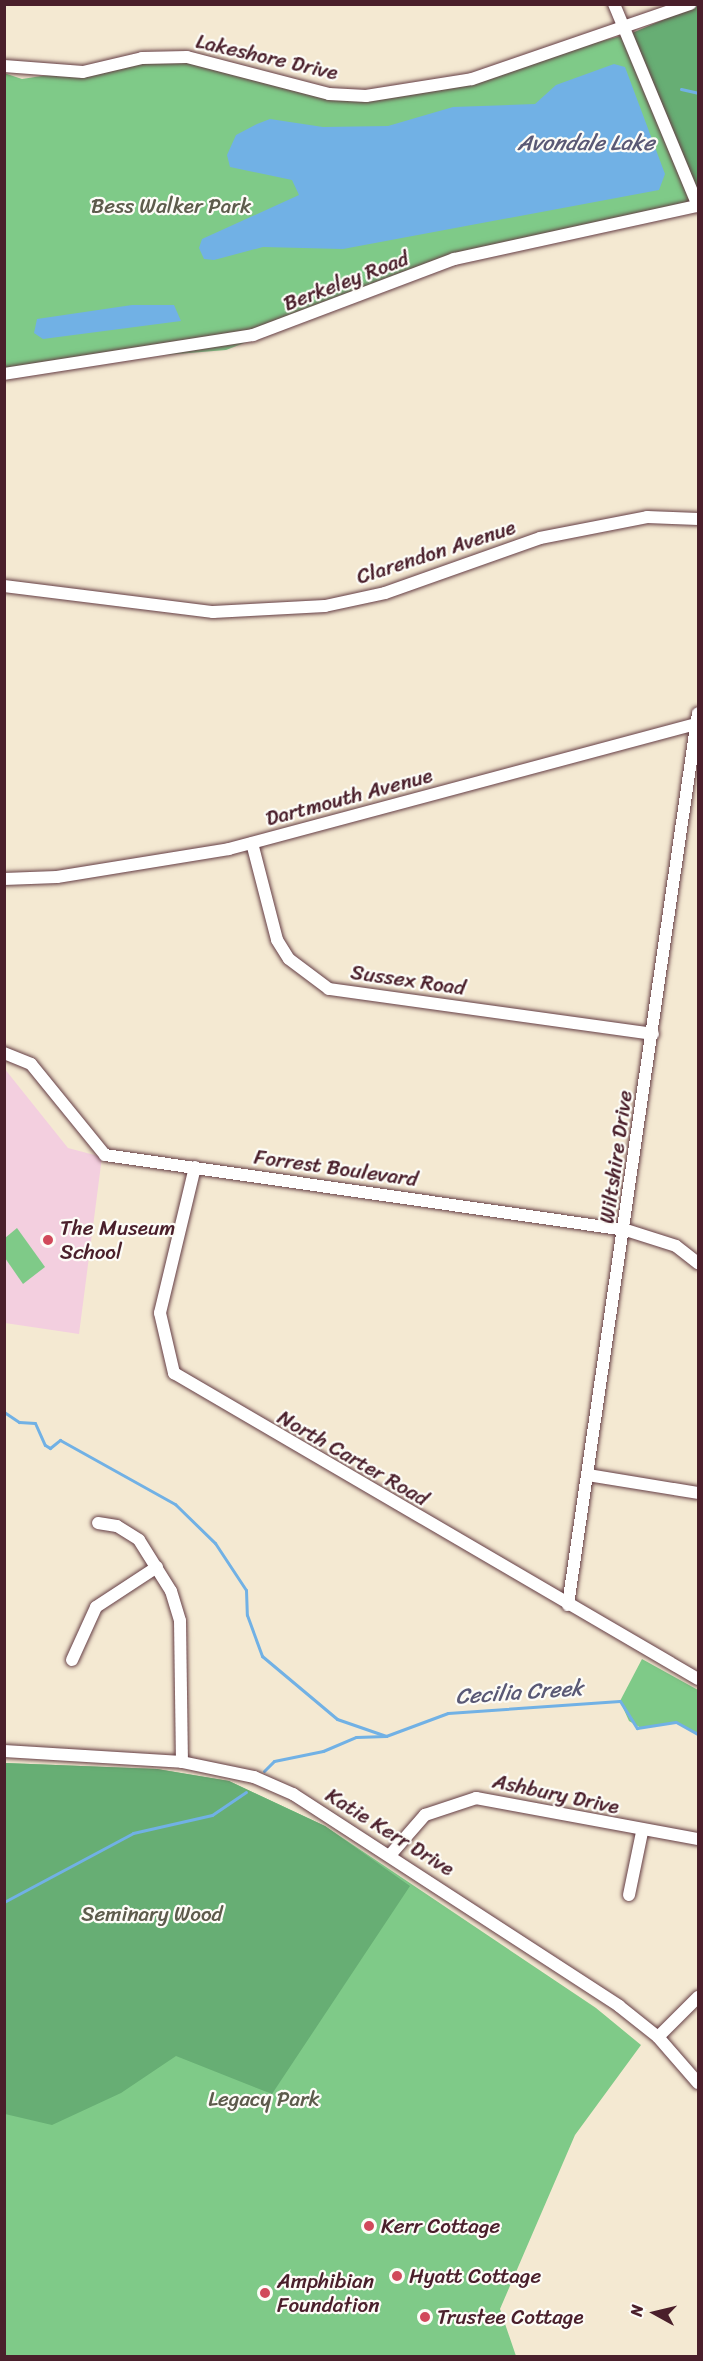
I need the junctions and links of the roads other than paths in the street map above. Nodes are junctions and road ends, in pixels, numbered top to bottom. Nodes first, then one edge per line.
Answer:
1 (614, 4) edge
2 (690, 4) edge
3 (625, 30) junction
4 (4, 66) edge
5 (698, 206) edge
6 (4, 374) edge
7 (699, 519) edge
8 (4, 586) edge
9 (698, 718) edge
10 (252, 843) junction
11 (4, 879) edge
12 (653, 1034) junction
13 (4, 1053) edge
14 (195, 1167) junction
15 (626, 1230) junction
16 (699, 1263) edge
17 (588, 1475) junction
18 (699, 1493) edge
19 (98, 1523) dead end
20 (157, 1567) junction
21 (568, 1605) junction
22 (72, 1660) dead end
23 (699, 1679) edge
24 (4, 1751) edge
25 (182, 1762) junction
26 (642, 1832) junction
27 (699, 1839) edge
28 (391, 1854) junction
29 (629, 1895) dead end
30 (699, 1997) edge
31 (658, 2037) junction
32 (699, 2083) edge

1 - 3 street
2 - 3 street, Lakeshore Drive
3 - 4 street, Lakeshore Drive
3 - 5 street
5 - 6 street, Berkeley Road
7 - 8 street, Clarendon Avenue
9 - 10 street, Dartmouth Avenue
9 - 12 street, Wiltshire Drive
10 - 11 street, Dartmouth Avenue
10 - 12 street, Sussex Road
12 - 15 street, Wiltshire Drive
13 - 14 street, Forrest Boulevard
14 - 15 street, Forrest Boulevard
14 - 21 street, North Carter Road
15 - 16 street, Forrest Boulevard
15 - 17 street, Wiltshire Drive
17 - 18 street
17 - 21 street, Wiltshire Drive
19 - 20 street
20 - 22 street
20 - 25 street
21 - 23 street, North Carter Road
24 - 25 street, Katie Kerr Drive
25 - 28 street, Katie Kerr Drive
26 - 27 street, Ashbury Drive
26 - 28 street, Ashbury Drive
26 - 29 street
28 - 31 street, Katie Kerr Drive
30 - 31 street
31 - 32 street, Katie Kerr Drive

